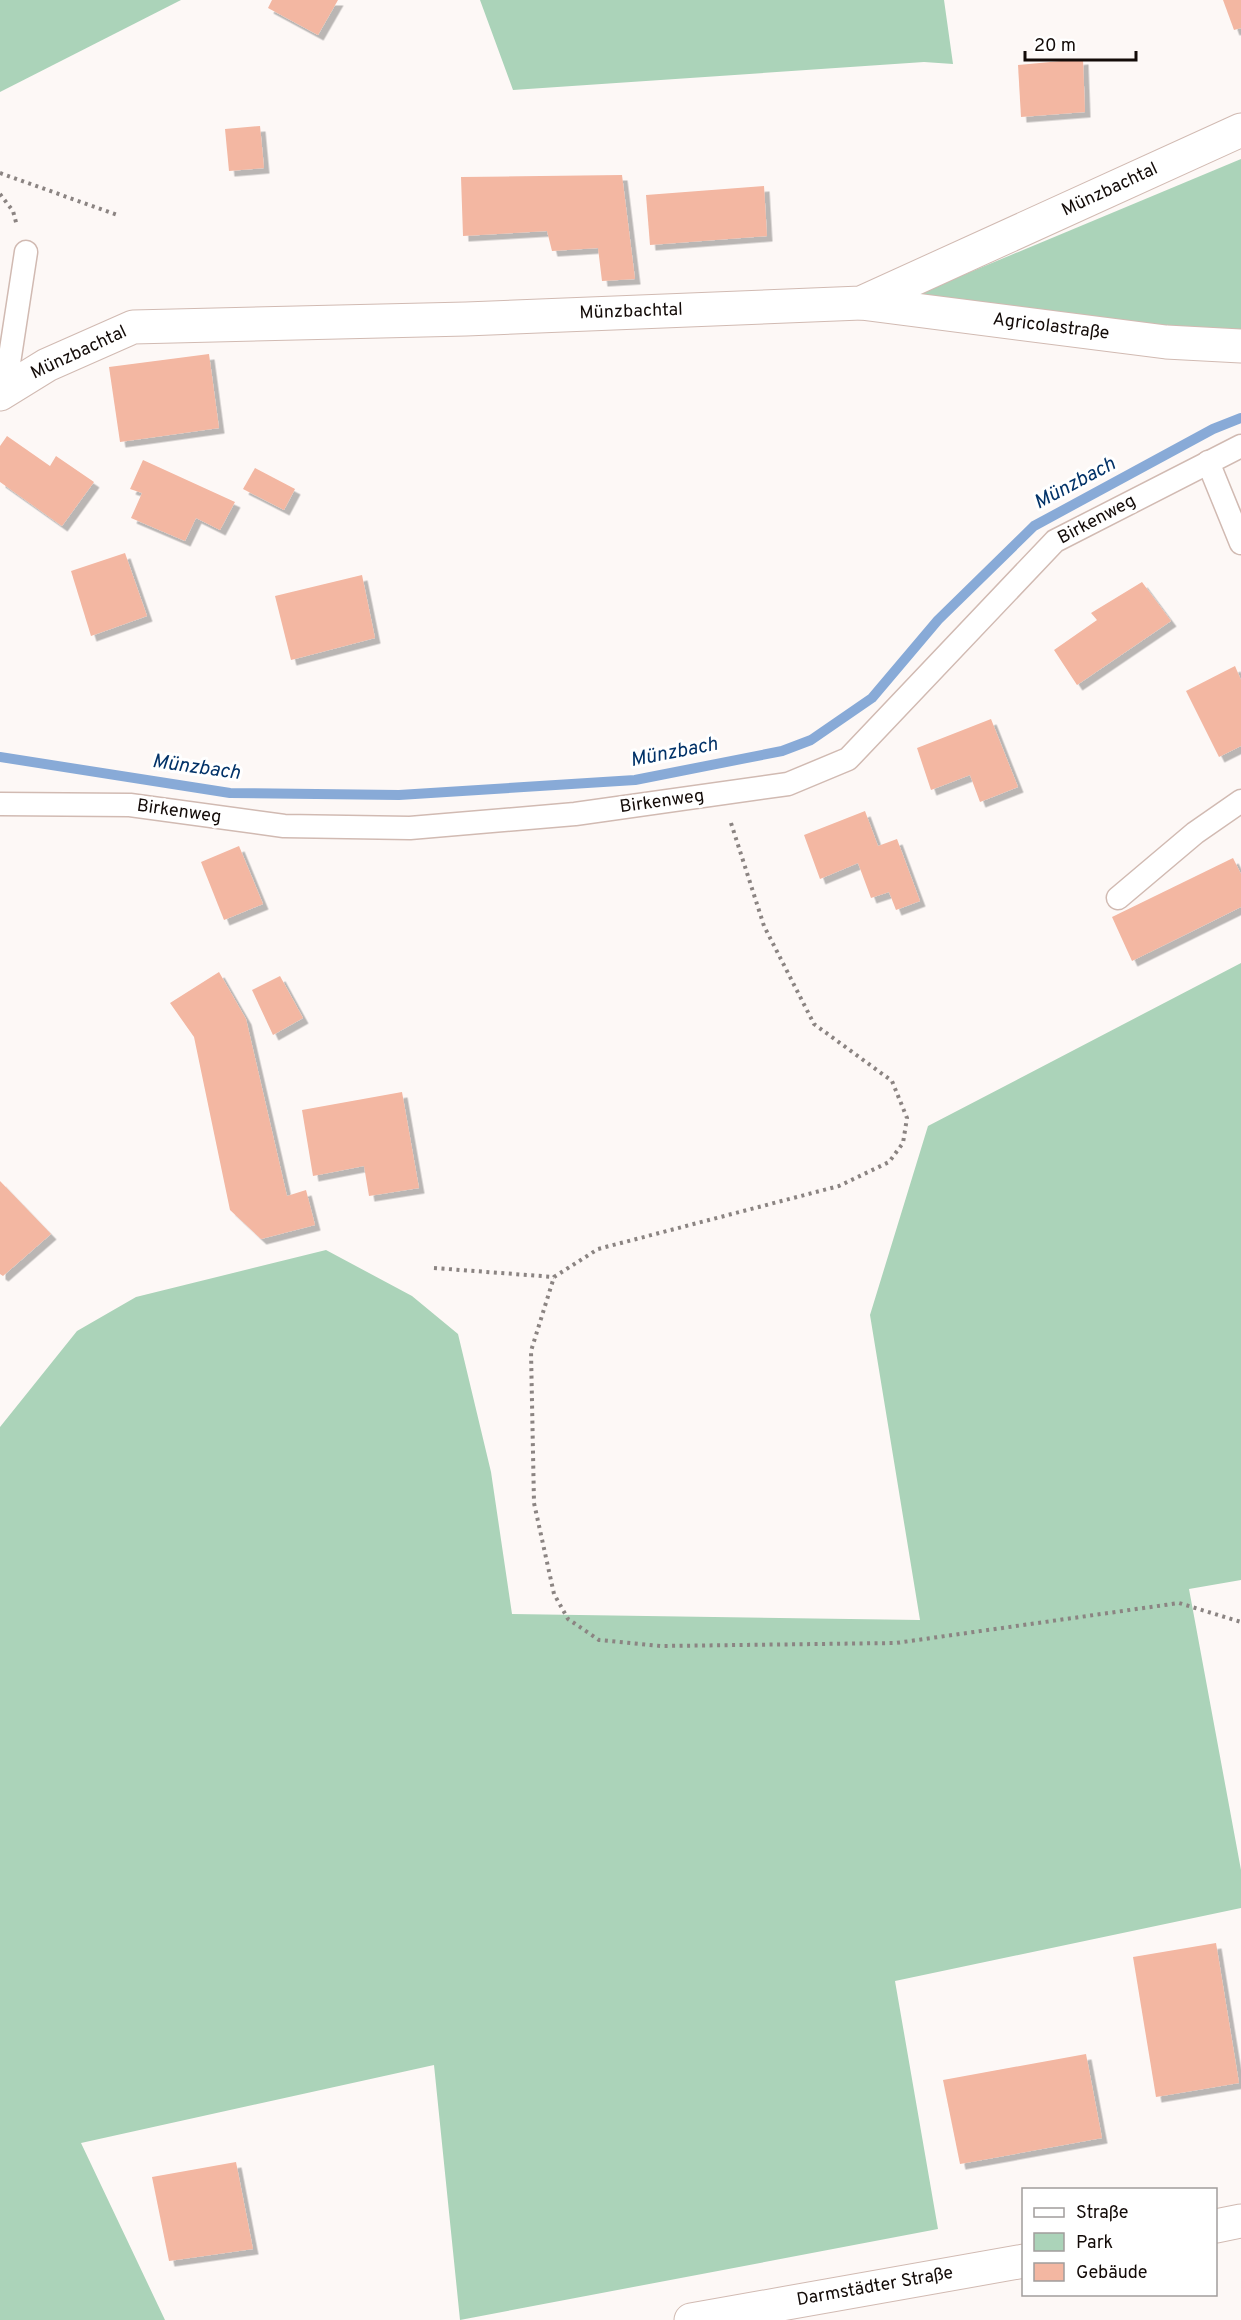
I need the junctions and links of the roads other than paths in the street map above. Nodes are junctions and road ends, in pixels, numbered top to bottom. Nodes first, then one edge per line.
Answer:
1 (1241, 130) edge
2 (26, 252) dead end
3 (861, 303) junction
4 (1241, 346) edge
5 (2, 392) edge
6 (1241, 446) edge
7 (1208, 462) junction
8 (1241, 543) edge
9 (1241, 801) edge
10 (0, 804) edge
11 (1118, 898) dead end
12 (1241, 2221) edge
13 (1217, 2226) edge
14 (1022, 2260) edge
15 (691, 2320) edge

1 - 3 street, Münzbachtal
2 - 5 lane
3 - 4 street, Agricolastraße
3 - 5 street, Münzbachtal
6 - 7 lane, Birkenweg
7 - 8 lane
7 - 10 lane, Birkenweg
9 - 11 lane
12 - 13 street
14 - 15 street, Darmstädter Straße

